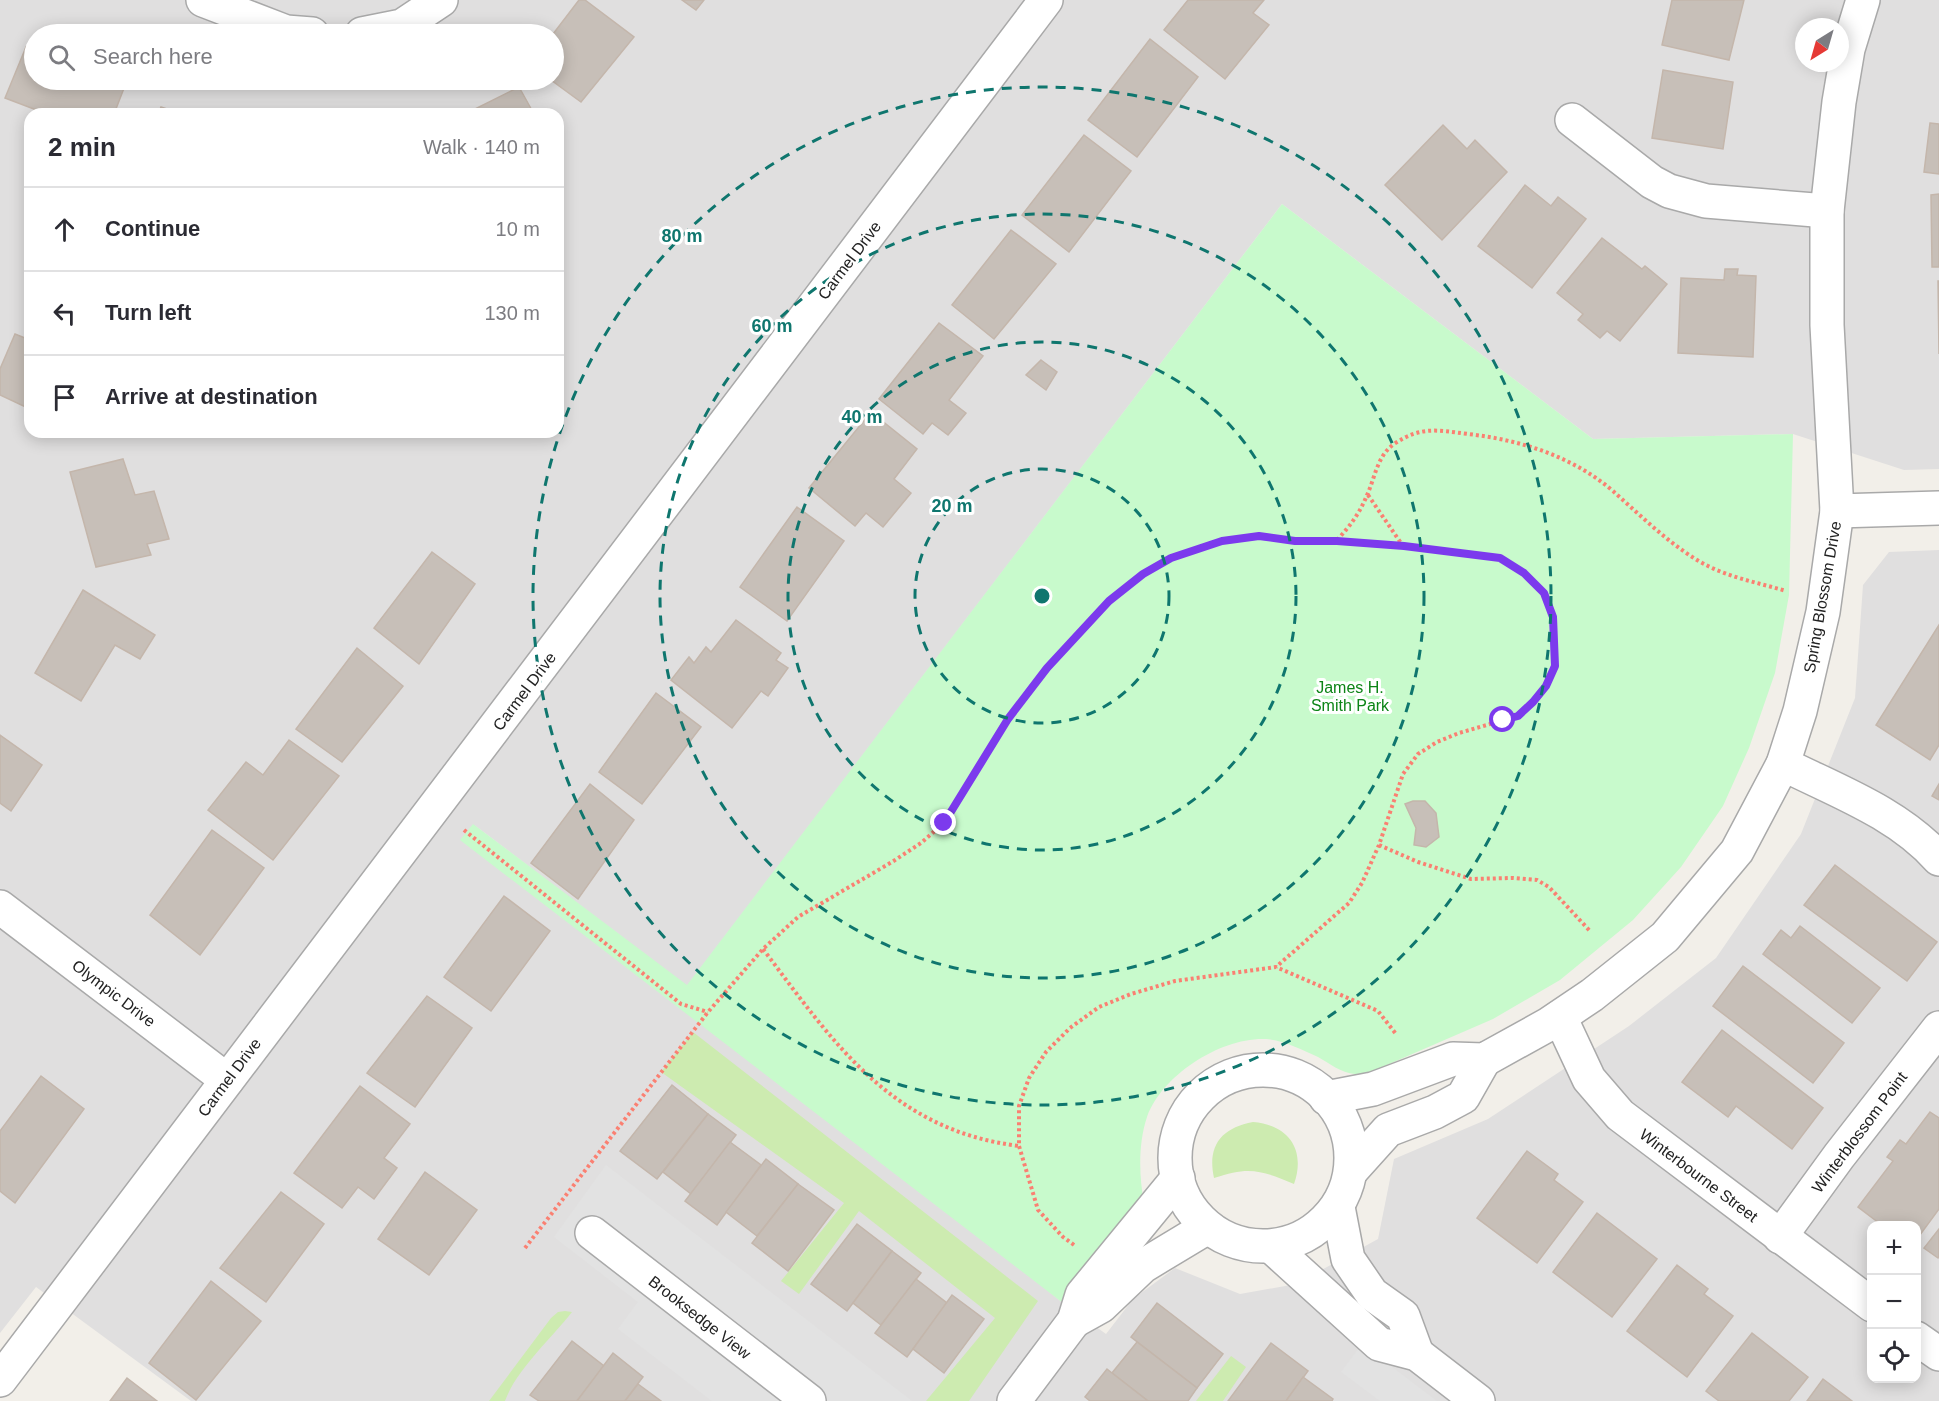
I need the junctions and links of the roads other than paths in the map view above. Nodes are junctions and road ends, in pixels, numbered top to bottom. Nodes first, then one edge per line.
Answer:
1 (203, 0) edge
2 (441, 0) edge
3 (1046, 0) edge
4 (1863, 0) edge
5 (265, 24) edge
6 (405, 24) edge
7 (1572, 120) dead end
8 (1827, 211) junction
9 (1939, 508) edge
10 (1837, 511) junction
11 (1783, 764) junction
12 (1939, 859) edge
13 (0, 907) edge
14 (1560, 1017) junction
15 (1934, 1043) edge
16 (1484, 1060) junction
17 (227, 1080) junction
18 (1326, 1098) junction
19 (1352, 1170) junction
20 (1178, 1178) junction
21 (1338, 1207) junction
22 (1206, 1228) junction
23 (592, 1233) dead end
24 (1780, 1237) junction
25 (1273, 1248) junction
26 (1867, 1301) edge
27 (1074, 1321) junction
28 (1921, 1341) edge
29 (1418, 1354) junction
30 (1939, 1354) edge
31 (0, 1380) edge
32 (809, 1401) edge
33 (1014, 1401) edge
34 (1478, 1401) edge

1 - 5 street
2 - 6 street
3 - 17 street, Carmel Drive
4 - 8 street, Spring Blossom Drive
7 - 8 street
8 - 10 street, Spring Blossom Drive
9 - 10 street
10 - 11 street, Spring Blossom Drive
11 - 12 street
11 - 14 street, Spring Blossom Drive
13 - 17 street, Olympic Drive
14 - 16 street, Spring Blossom Drive
14 - 24 street, Winterbourne Street
15 - 24 street, Winterblossom Point
16 - 18 street, Spring Blossom Drive
16 - 19 street
17 - 31 street, Carmel Drive
18 - 19 street
18 - 20 street
19 - 21 street
20 - 22 street
20 - 27 street
21 - 25 street
21 - 29 street
22 - 25 street
22 - 27 street
23 - 32 street, Brooksedge View
24 - 26 street, Winterbourne Street
25 - 29 street
27 - 33 street
28 - 30 street
29 - 34 street

